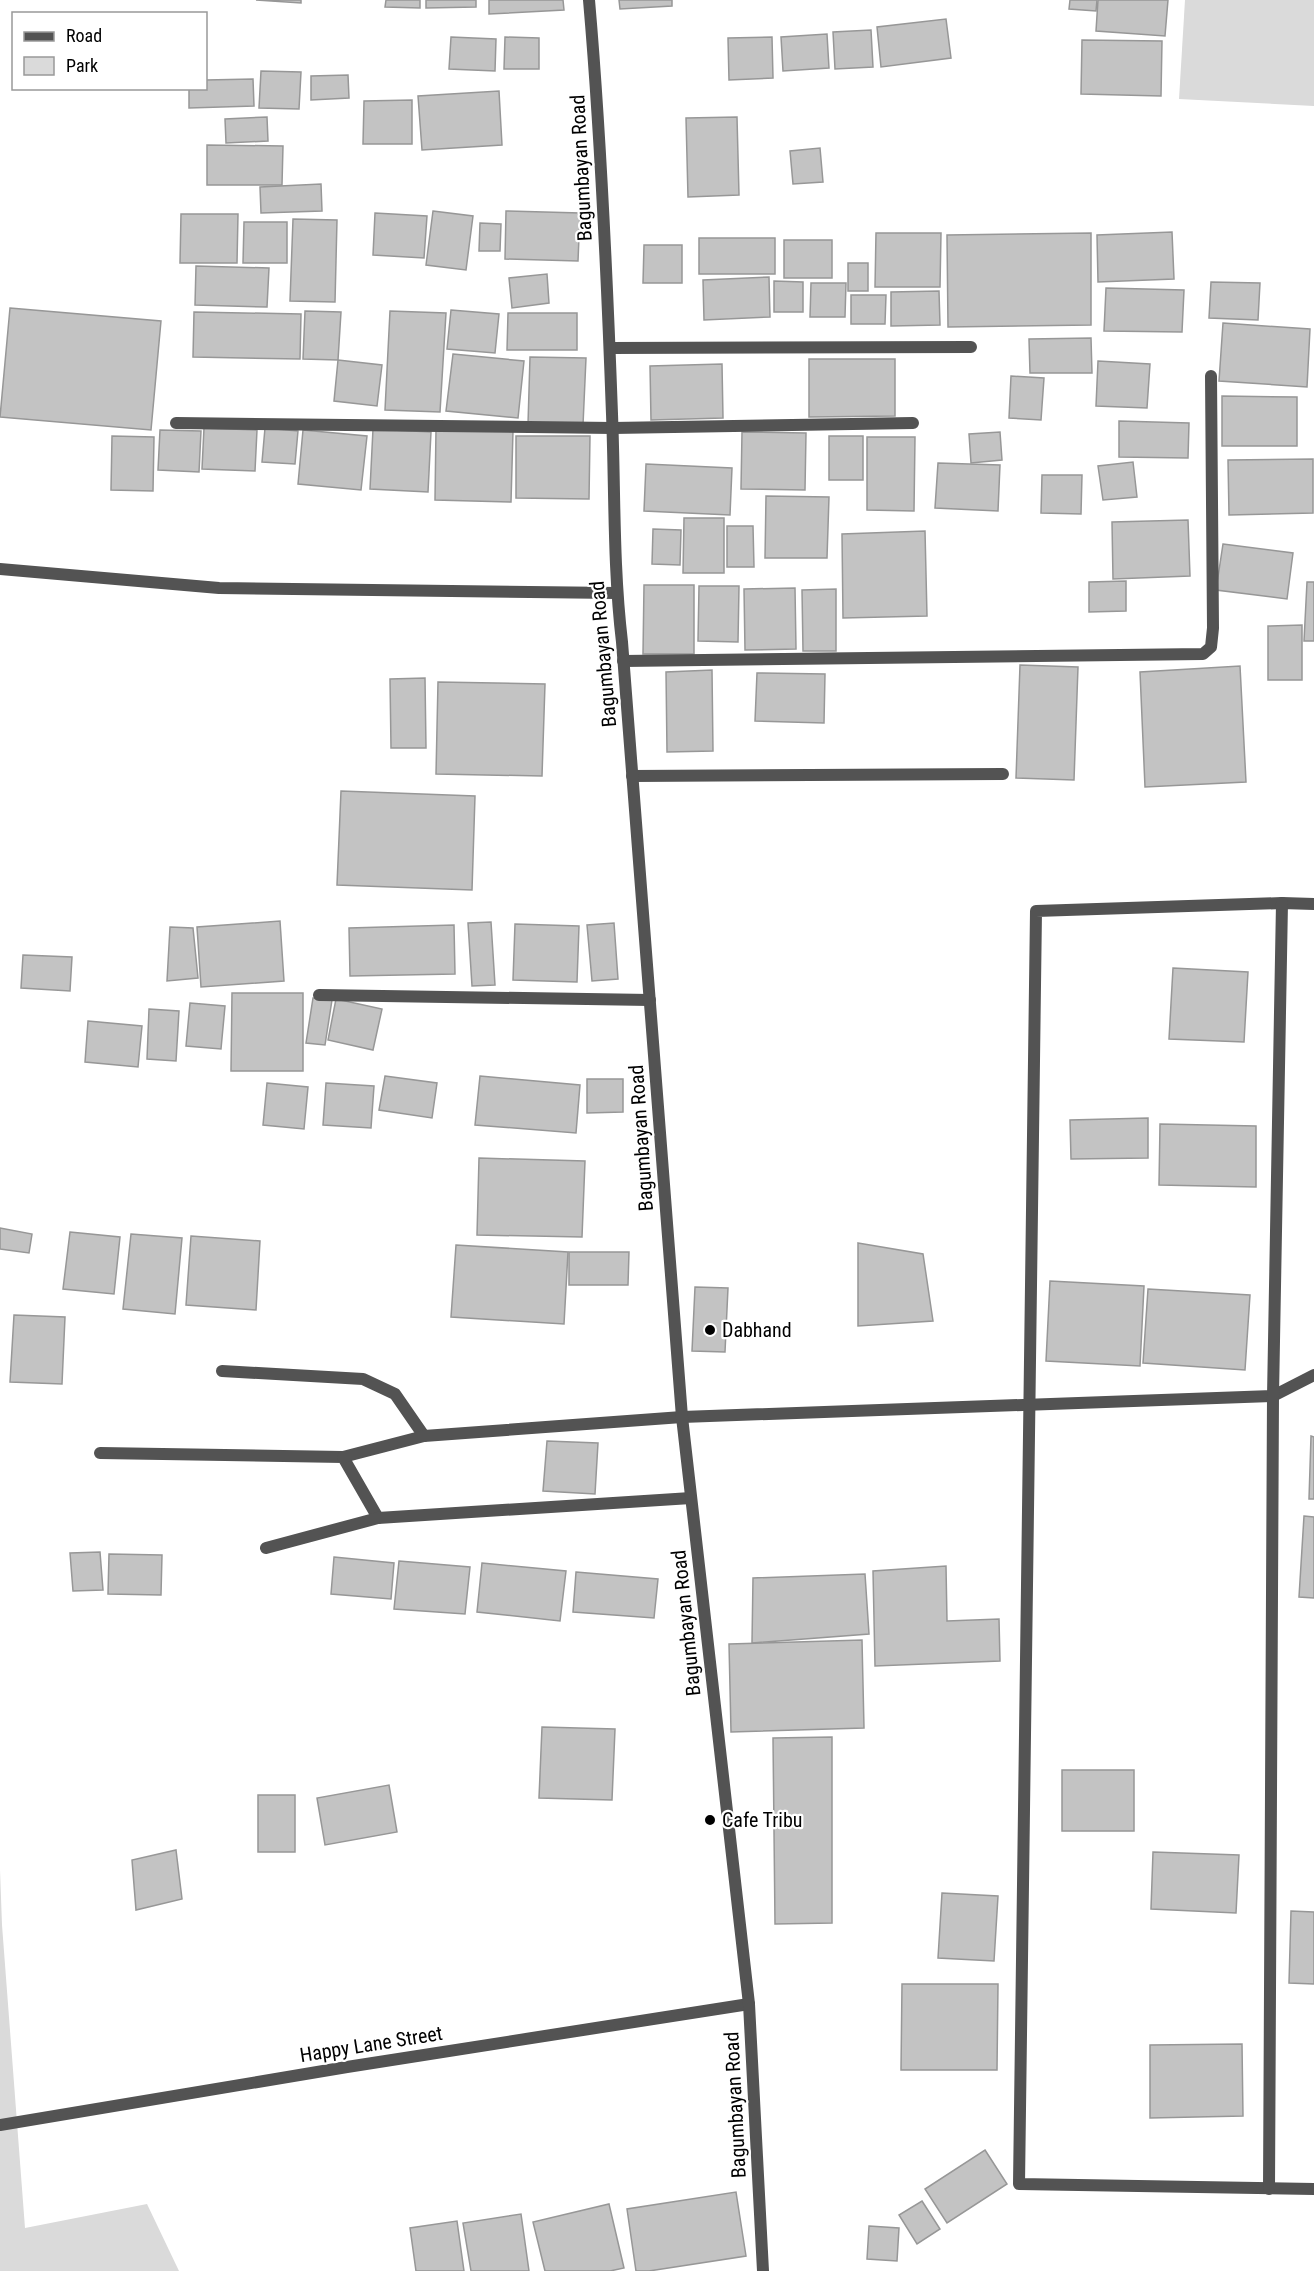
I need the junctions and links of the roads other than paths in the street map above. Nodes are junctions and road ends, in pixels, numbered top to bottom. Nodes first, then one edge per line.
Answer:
1 (588, 0) edge
2 (971, 347) dead end
3 (610, 348) junction
4 (1211, 376) dead end
5 (176, 423) dead end
6 (913, 423) dead end
7 (613, 429) junction
8 (0, 569) edge
9 (616, 593) junction
10 (623, 661) junction
11 (1003, 774) dead end
12 (632, 776) junction
13 (1282, 903) junction
14 (1314, 904) edge
15 (319, 995) dead end
16 (650, 1000) junction
17 (222, 1371) dead end
18 (1314, 1375) edge
19 (1274, 1396) junction
20 (1029, 1403) junction
21 (682, 1417) junction
22 (424, 1436) junction
23 (100, 1453) dead end
24 (343, 1456) junction
25 (691, 1498) junction
26 (378, 1518) junction
27 (266, 1548) dead end
28 (749, 2004) junction
29 (0, 2125) edge
30 (1269, 2189) junction
31 (1314, 2189) edge
32 (763, 2271) edge

1 - 3 street, Bagumbayan Road
2 - 3 street
3 - 7 street, Bagumbayan Road
4 - 10 street
5 - 7 street
6 - 7 street
7 - 9 street, Bagumbayan Road
8 - 9 street
9 - 10 street, Bagumbayan Road
10 - 12 street, Bagumbayan Road
11 - 12 street
12 - 16 street, Bagumbayan Road
13 - 14 street
13 - 19 street
13 - 20 street
15 - 16 street
16 - 21 street, Bagumbayan Road
17 - 22 street
18 - 19 street
19 - 20 street
19 - 30 street
20 - 21 street
20 - 30 street
21 - 22 street
21 - 25 street, Bagumbayan Road
22 - 24 street
23 - 24 street
24 - 26 street
25 - 26 street
25 - 28 street, Bagumbayan Road
26 - 27 street
28 - 29 street, Happy Lane Street
28 - 32 street, Bagumbayan Road
30 - 31 street

